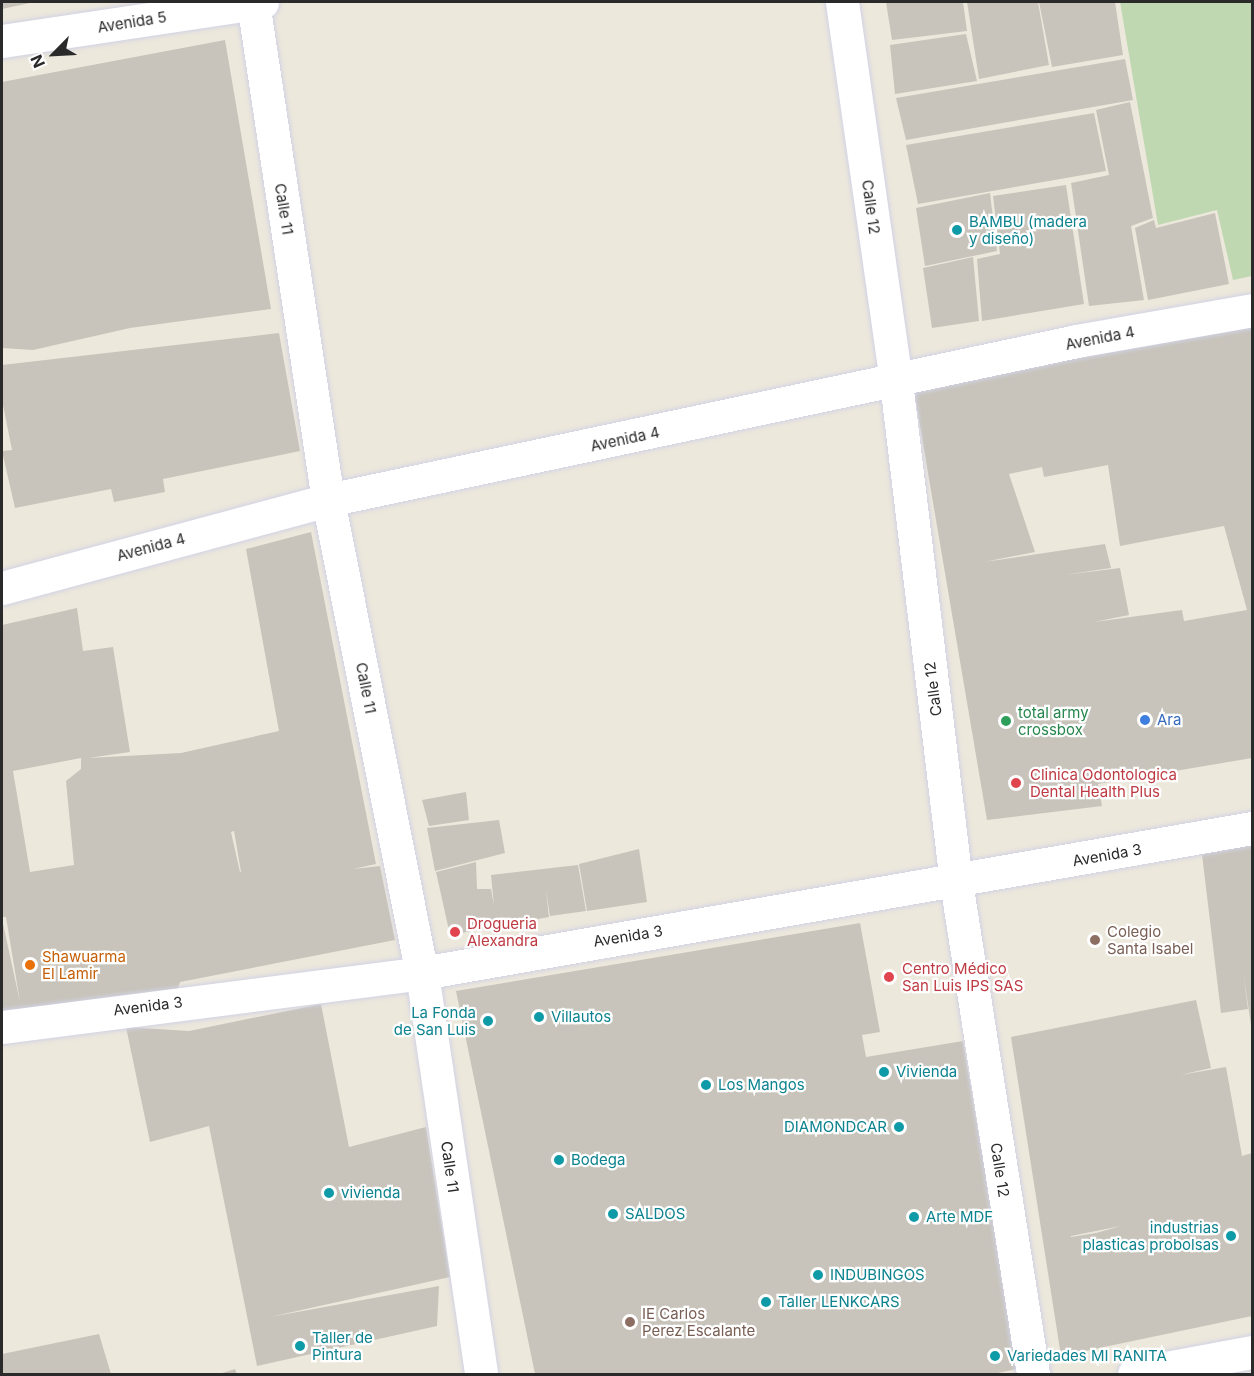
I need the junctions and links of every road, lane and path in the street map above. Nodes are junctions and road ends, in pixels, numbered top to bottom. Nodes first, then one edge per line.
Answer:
1 (256, 2) edge
2 (842, 2) edge
3 (2, 41) edge
4 (1252, 310) edge
5 (896, 382) junction
6 (328, 500) junction
7 (2, 588) edge
8 (1252, 828) edge
9 (956, 882) junction
10 (422, 973) junction
11 (2, 1027) edge
12 (1252, 1352) edge
13 (481, 1374) edge
14 (1033, 1374) edge
15 (1134, 1374) edge

1 - 3 street, Avenida 5
1 - 6 street, Calle 11
2 - 5 street, Calle 12
4 - 5 street, Avenida 4
5 - 6 street, Avenida 4
5 - 9 street, Calle 12
6 - 7 street, Avenida 4
6 - 10 street, Calle 11
8 - 9 street, Avenida 3
9 - 10 street, Avenida 3
9 - 14 street, Calle 12
10 - 11 street, Avenida 3
10 - 13 street, Calle 11
12 - 15 street

